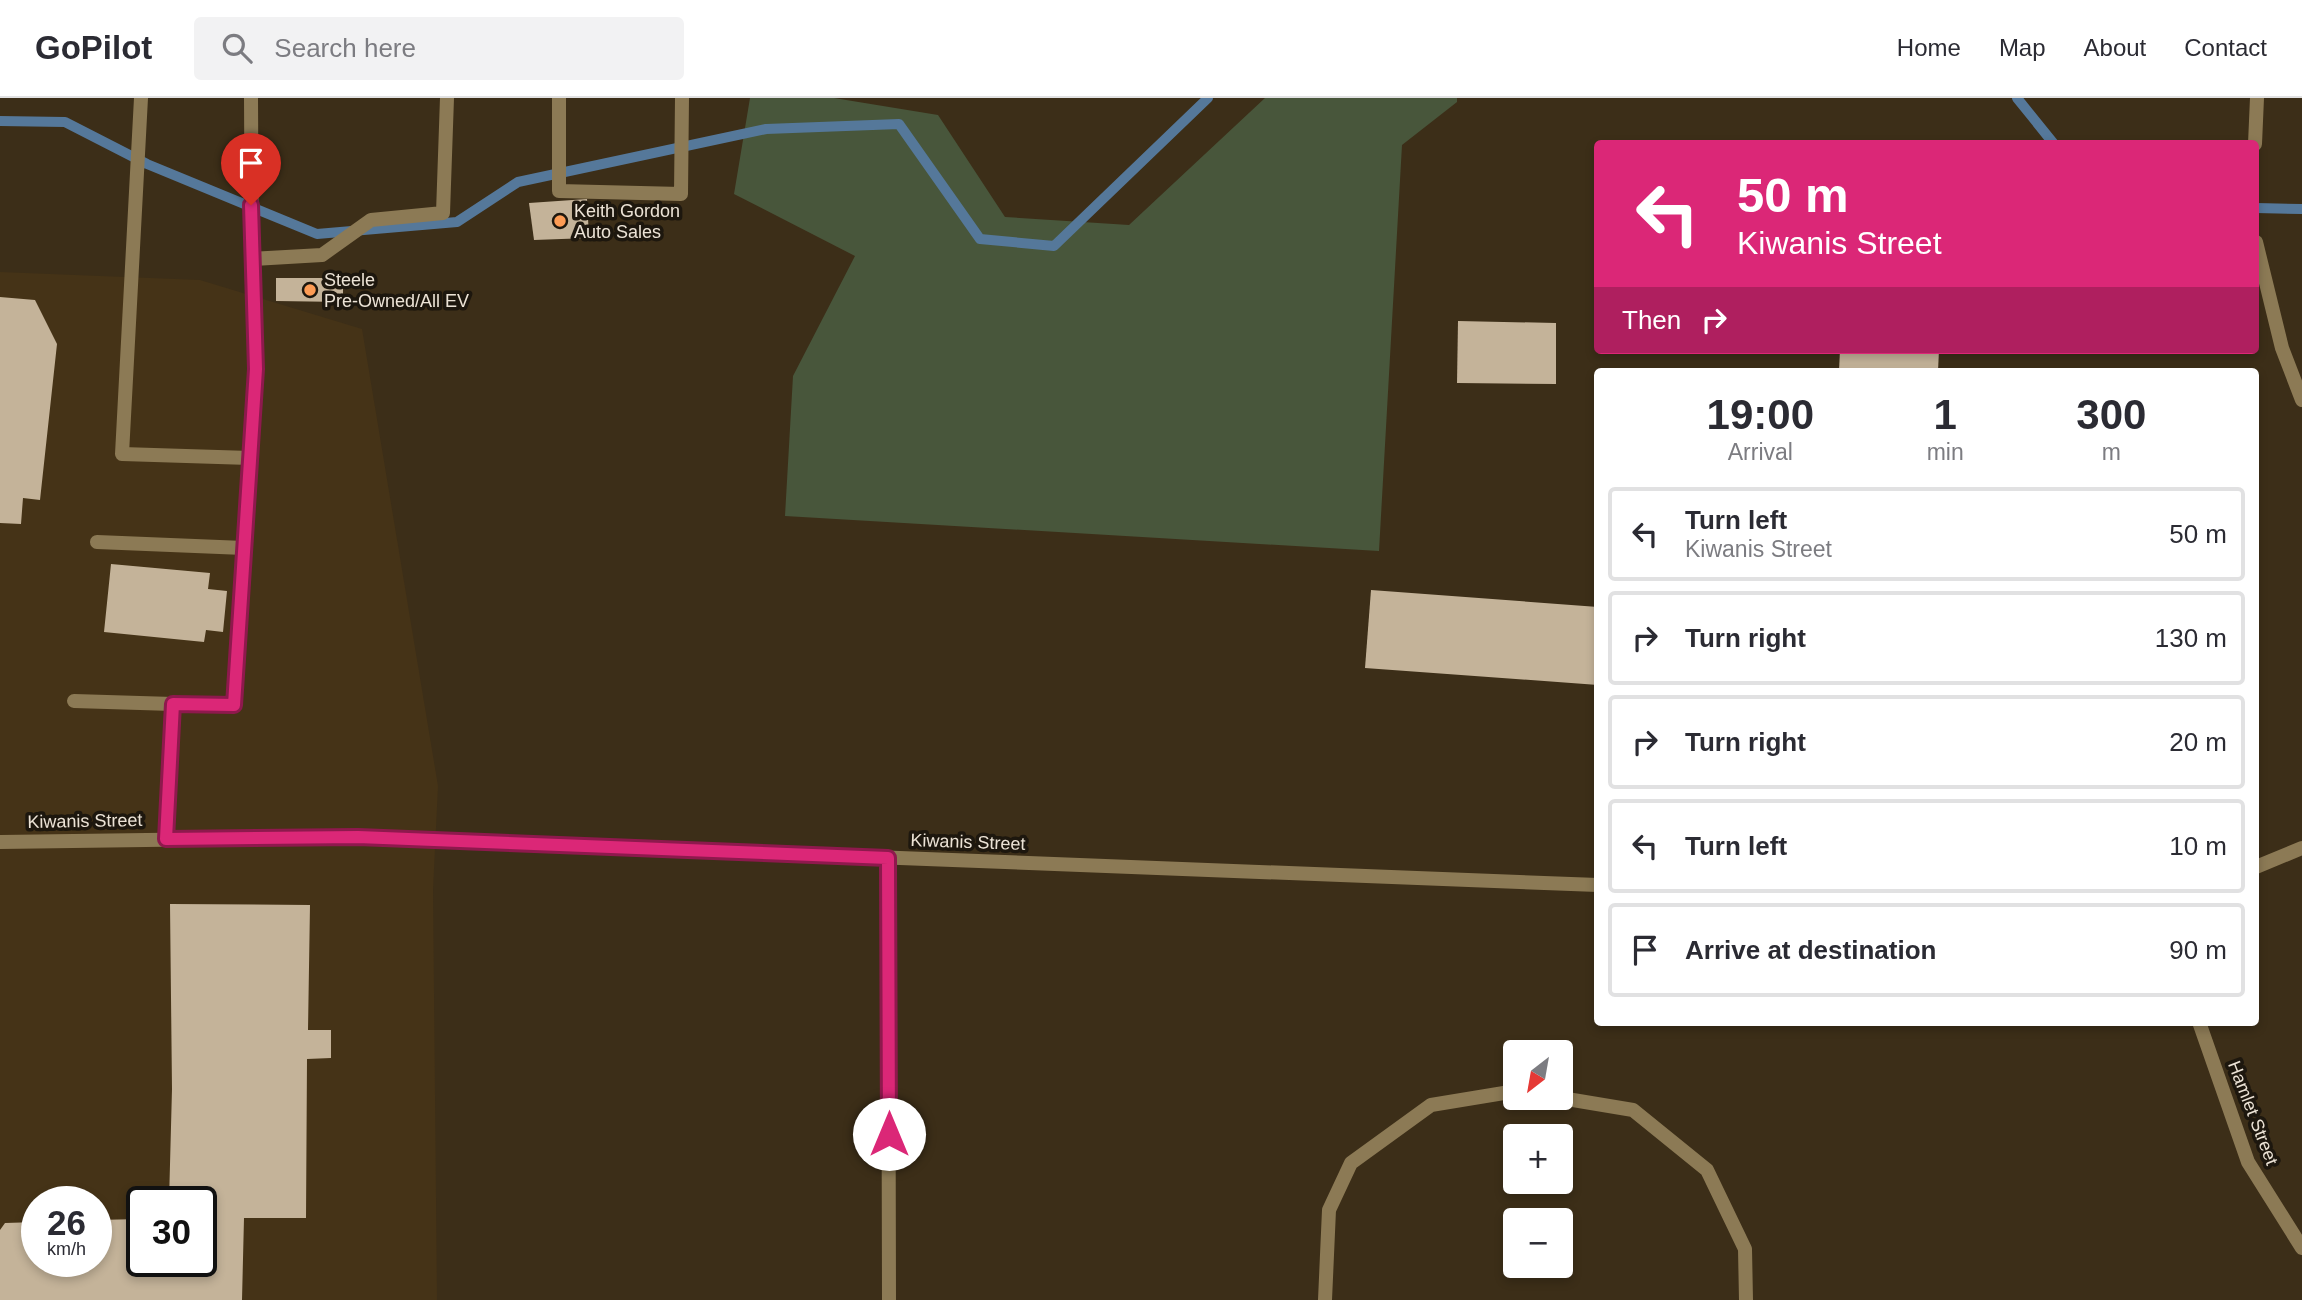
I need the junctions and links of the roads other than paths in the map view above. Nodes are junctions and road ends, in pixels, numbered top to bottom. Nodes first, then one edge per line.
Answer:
1 (141, 98) edge
2 (251, 98) edge
3 (447, 98) edge
4 (559, 98) edge
5 (682, 98) edge
6 (2257, 98) edge
7 (2255, 140) edge
8 (2259, 255) edge
9 (251, 258) junction
10 (2302, 400) edge
11 (250, 458) junction
12 (97, 542) dead end
13 (244, 548) junction
14 (74, 701) dead end
15 (173, 704) junction
16 (166, 839) junction
17 (0, 842) edge
18 (2302, 848) edge
19 (888, 858) junction
20 (2259, 866) edge
21 (1594, 885) edge
22 (2200, 1026) edge
23 (1503, 1093) edge
24 (1573, 1100) edge
25 (2302, 1248) edge
26 (889, 1300) edge
27 (1325, 1300) edge
28 (1746, 1300) edge

1 - 11 street
2 - 9 street
3 - 9 street
4 - 5 street
6 - 7 street
8 - 10 street
9 - 11 street
11 - 13 street
12 - 13 street
13 - 15 street
14 - 15 street
15 - 16 street
16 - 17 street, Kiwanis Street
16 - 19 street, Kiwanis Street
18 - 20 street
19 - 21 street, Kiwanis Street
19 - 26 street
22 - 25 street, Hamlet Street
23 - 27 street
24 - 28 street

